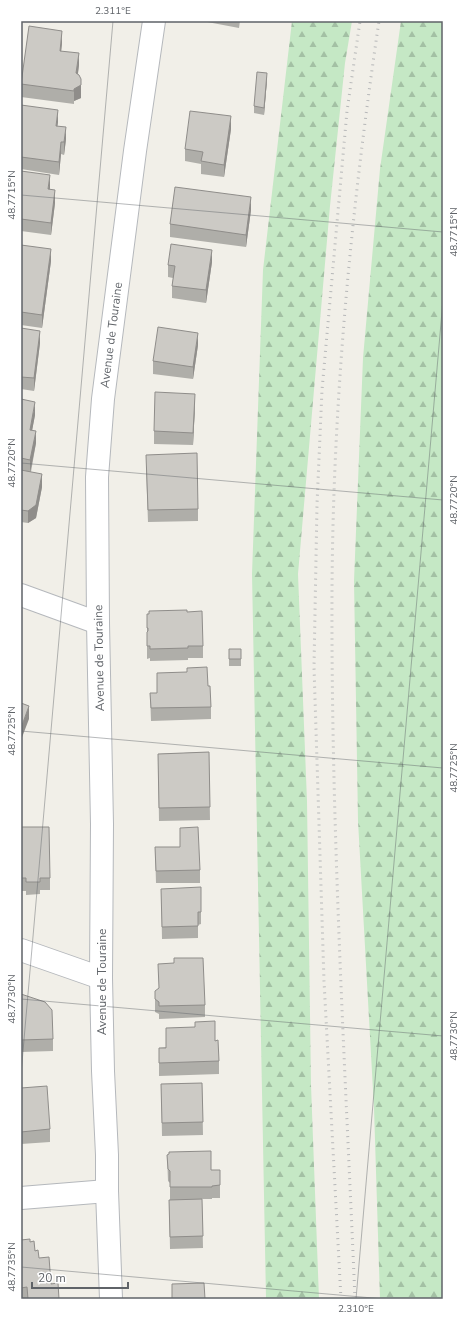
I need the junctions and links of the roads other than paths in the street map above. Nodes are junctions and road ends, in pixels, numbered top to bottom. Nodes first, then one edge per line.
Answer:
1 (154, 21) edge
2 (21, 595) edge
3 (98, 623) junction
4 (21, 950) edge
5 (101, 978) junction
6 (107, 1191) junction
7 (21, 1198) edge
8 (111, 1299) edge

1 - 3 street, Avenue de Touraine
2 - 3 street
3 - 5 street, Avenue de Touraine
4 - 5 street
5 - 6 street, Avenue de Touraine
6 - 7 street
6 - 8 street, Avenue de Touraine

